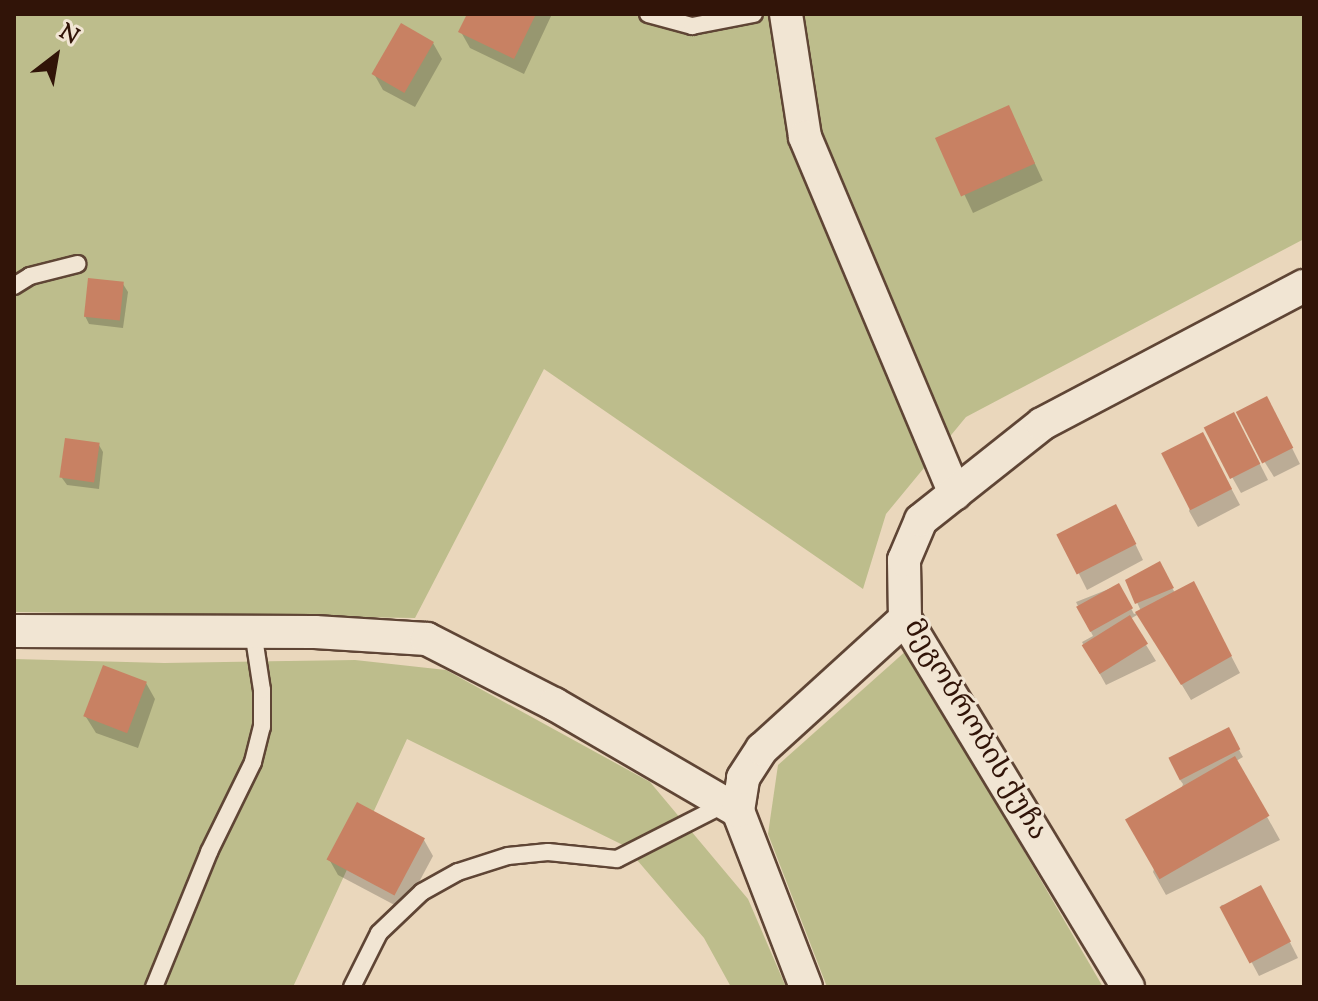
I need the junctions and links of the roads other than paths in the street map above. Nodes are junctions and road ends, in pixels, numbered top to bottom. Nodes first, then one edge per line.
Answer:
1 (648, 14) edge
2 (754, 14) edge
3 (786, 14) edge
4 (77, 264) dead end
5 (14, 286) edge
6 (1304, 286) edge
7 (955, 494) junction
8 (905, 619) junction
9 (14, 631) edge
10 (253, 631) junction
11 (732, 808) junction
12 (154, 987) edge
13 (352, 987) edge
14 (806, 987) edge
15 (1128, 987) edge

1 - 2 lane
3 - 7 street
4 - 5 lane
6 - 7 street, მეგობრობის ქუჩა
7 - 8 street, მეგობრობის ქუჩა
8 - 11 street
8 - 15 street, მეგობრობის ქუჩა
9 - 10 street
10 - 11 street
10 - 12 lane
11 - 13 lane
11 - 14 street

